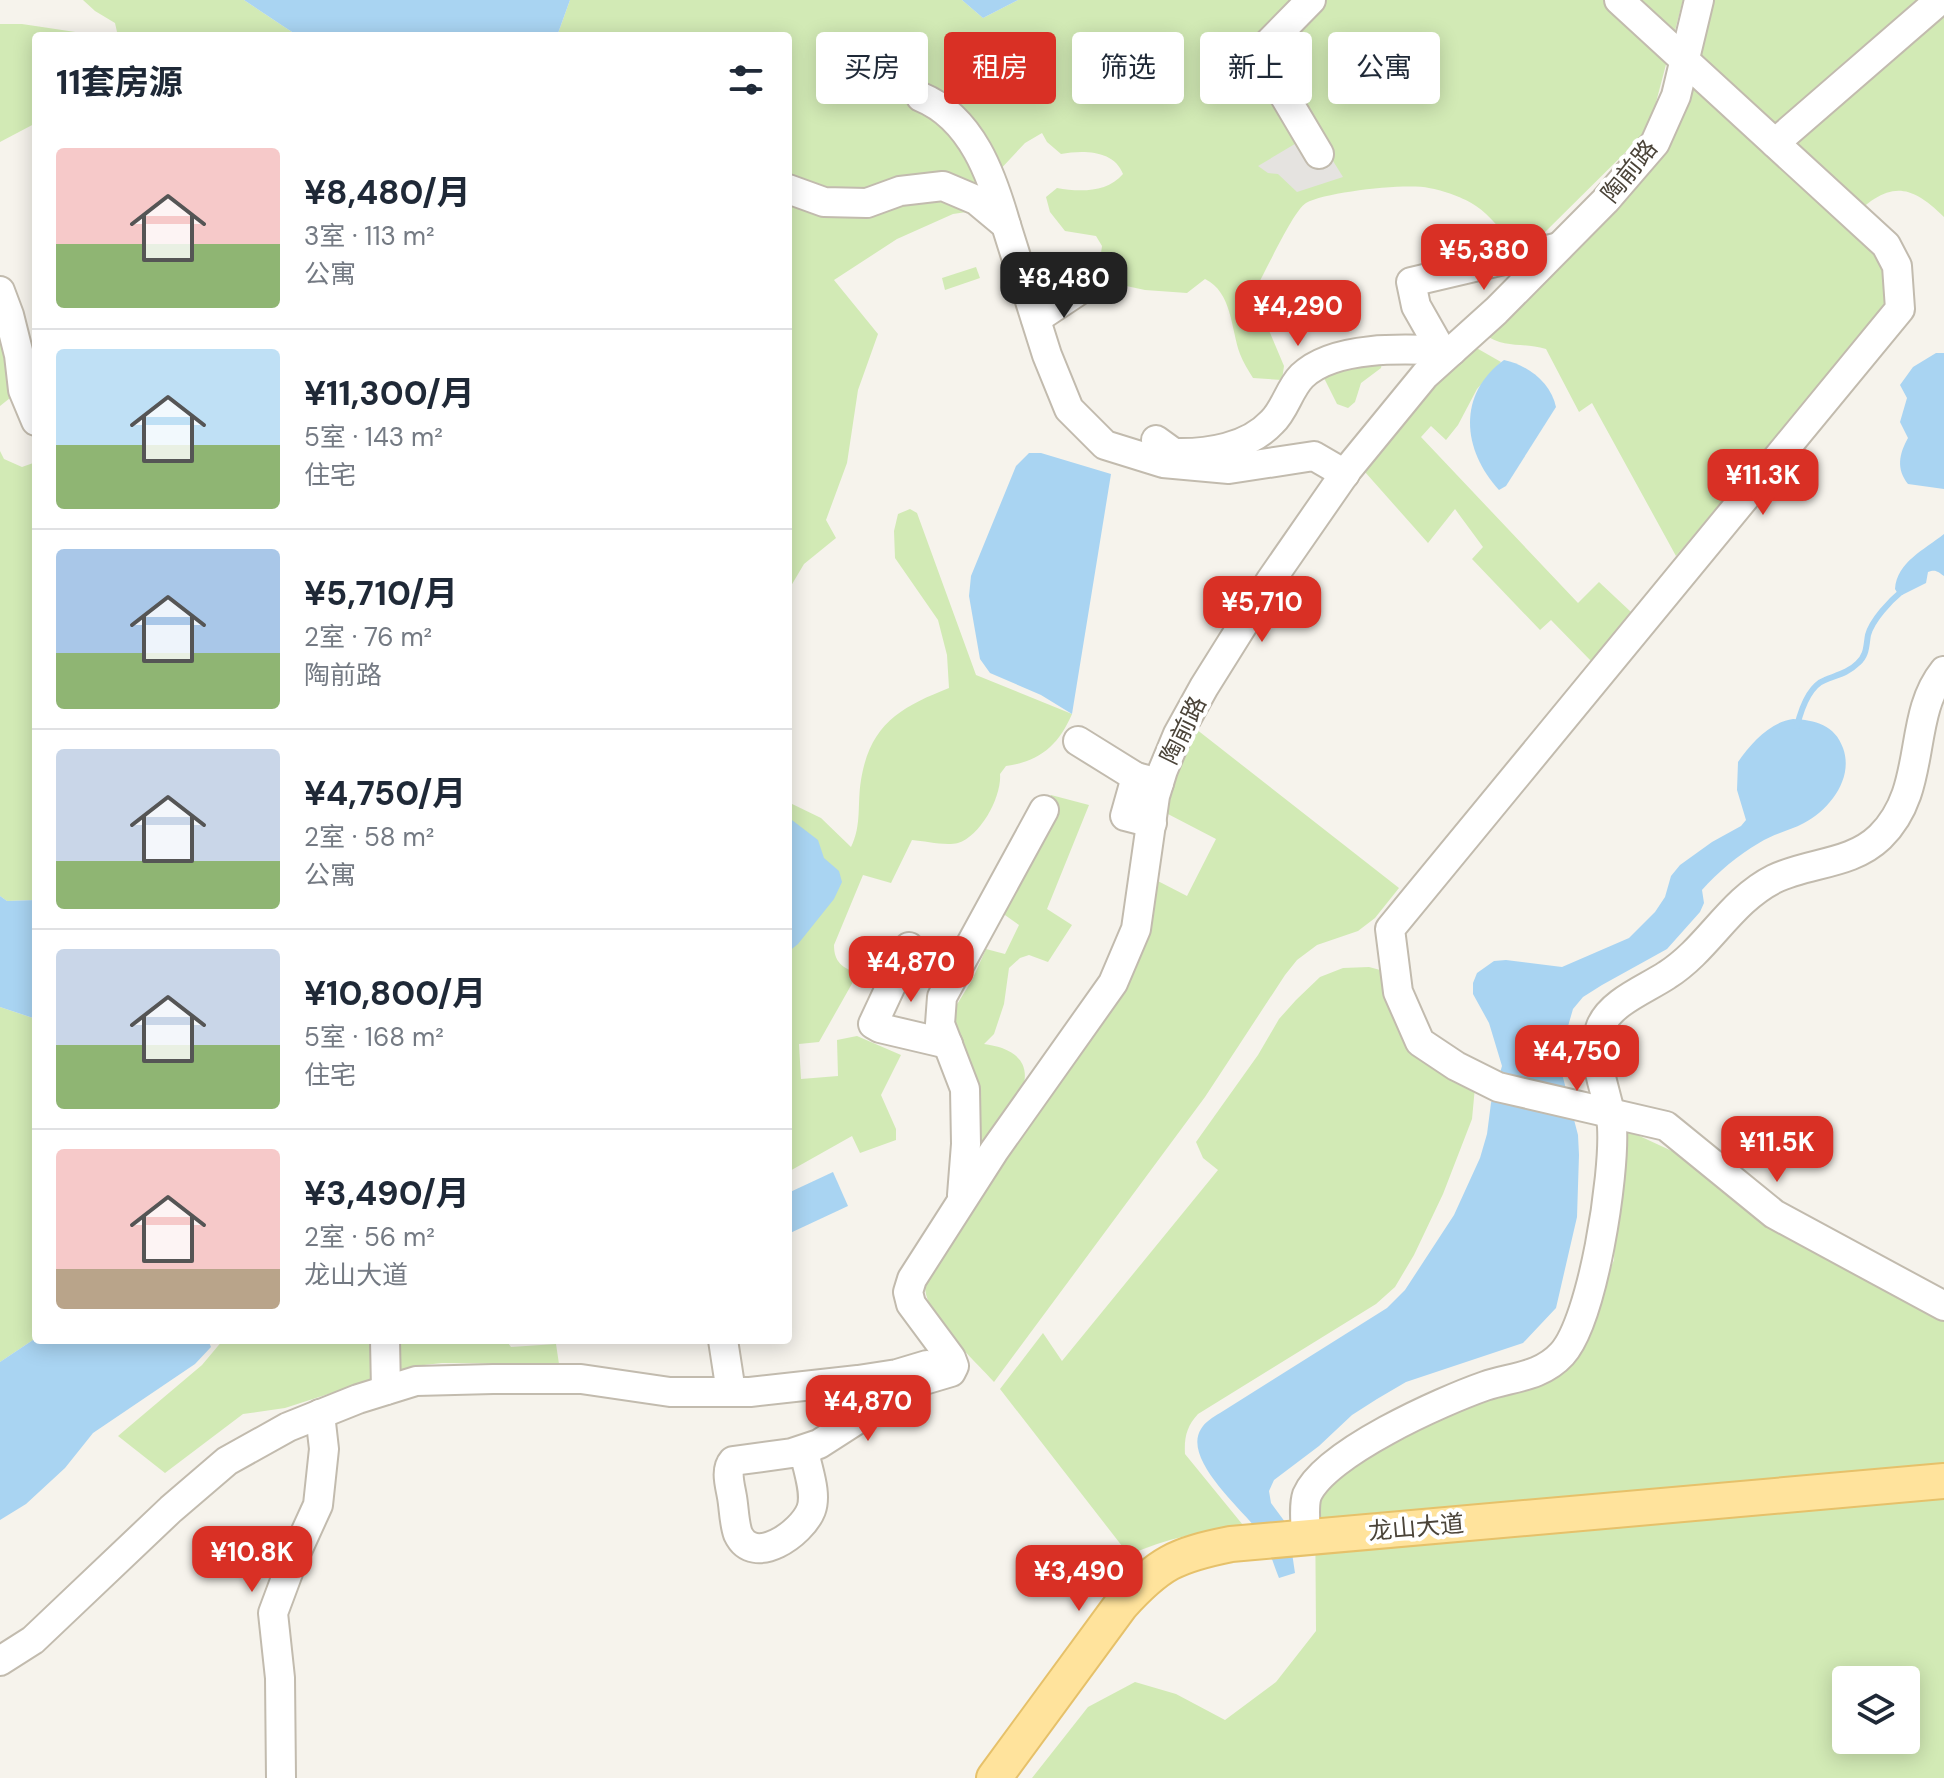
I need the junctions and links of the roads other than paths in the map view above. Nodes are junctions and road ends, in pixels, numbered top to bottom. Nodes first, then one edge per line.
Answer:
1 (1311, 0) edge
2 (1619, 0) edge
3 (1699, 0) edge
4 (1940, 0) edge
5 (1684, 60) junction
6 (928, 100) edge
7 (1775, 143) junction
8 (1319, 154) dead end
9 (792, 190) edge
10 (1006, 225) junction
11 (1560, 247) junction
12 (1026, 285) junction
13 (0, 291) edge
14 (1036, 319) junction
15 (1447, 350) junction
16 (32, 411) edge
17 (1162, 451) junction
18 (1345, 474) junction
19 (1944, 671) edge
20 (1078, 741) dead end
21 (1148, 780) junction
22 (1044, 810) dead end
23 (909, 947) dead end
24 (948, 1044) junction
25 (1604, 1112) junction
26 (962, 1200) junction
27 (1944, 1306) edge
28 (385, 1344) edge
29 (724, 1344) edge
30 (951, 1358) junction
31 (386, 1390) junction
32 (731, 1392) junction
33 (320, 1414) junction
34 (816, 1445) dead end
35 (1944, 1481) edge
36 (1306, 1537) junction
37 (0, 1661) edge
38 (281, 1778) edge
39 (994, 1778) edge

1 - 8 street
2 - 5 street
3 - 5 street, 陶前路
4 - 7 street
5 - 7 street
5 - 11 street, 陶前路
6 - 10 street
7 - 25 street
9 - 10 street
10 - 12 street
11 - 15 street, 陶前路
11 - 15 street
12 - 14 street
12 - 14 street
13 - 16 street
14 - 17 street
15 - 17 street
15 - 18 street, 陶前路
17 - 18 street
18 - 21 street, 陶前路
19 - 25 street
20 - 21 street
21 - 26 street, 陶前路
22 - 24 street
23 - 24 street
24 - 26 street
25 - 27 street
25 - 36 street
26 - 30 street, 陶前路
28 - 31 street
29 - 32 street
30 - 32 street
30 - 34 street
31 - 32 street
31 - 33 street
33 - 37 street
33 - 38 street
35 - 36 main road, 龙山大道
36 - 39 main road, 龙山大道

